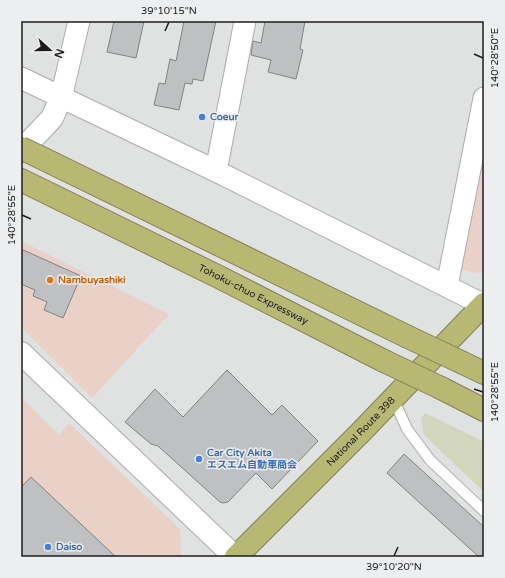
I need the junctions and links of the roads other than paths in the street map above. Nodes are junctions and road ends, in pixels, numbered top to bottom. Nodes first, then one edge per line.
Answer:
1 (79, 21) edge
2 (245, 21) edge
3 (21, 78) edge
4 (61, 98) junction
5 (484, 98) edge
6 (21, 148) edge
7 (21, 151) edge
8 (216, 171) junction
9 (28, 184) edge
10 (446, 286) junction
11 (484, 304) edge
12 (21, 353) edge
13 (484, 373) edge
14 (393, 398) junction
15 (484, 410) edge
16 (484, 511) edge
17 (235, 557) edge

1 - 4 street
2 - 8 street
3 - 4 street
4 - 7 street
4 - 8 street
5 - 10 street
6 - 13 highway, bridge
8 - 10 street
9 - 15 highway, Tohoku-chuo Expressway, bridge
10 - 11 street
11 - 14 highway, National Route 398
12 - 17 street
14 - 16 lane
14 - 17 highway, National Route 398

